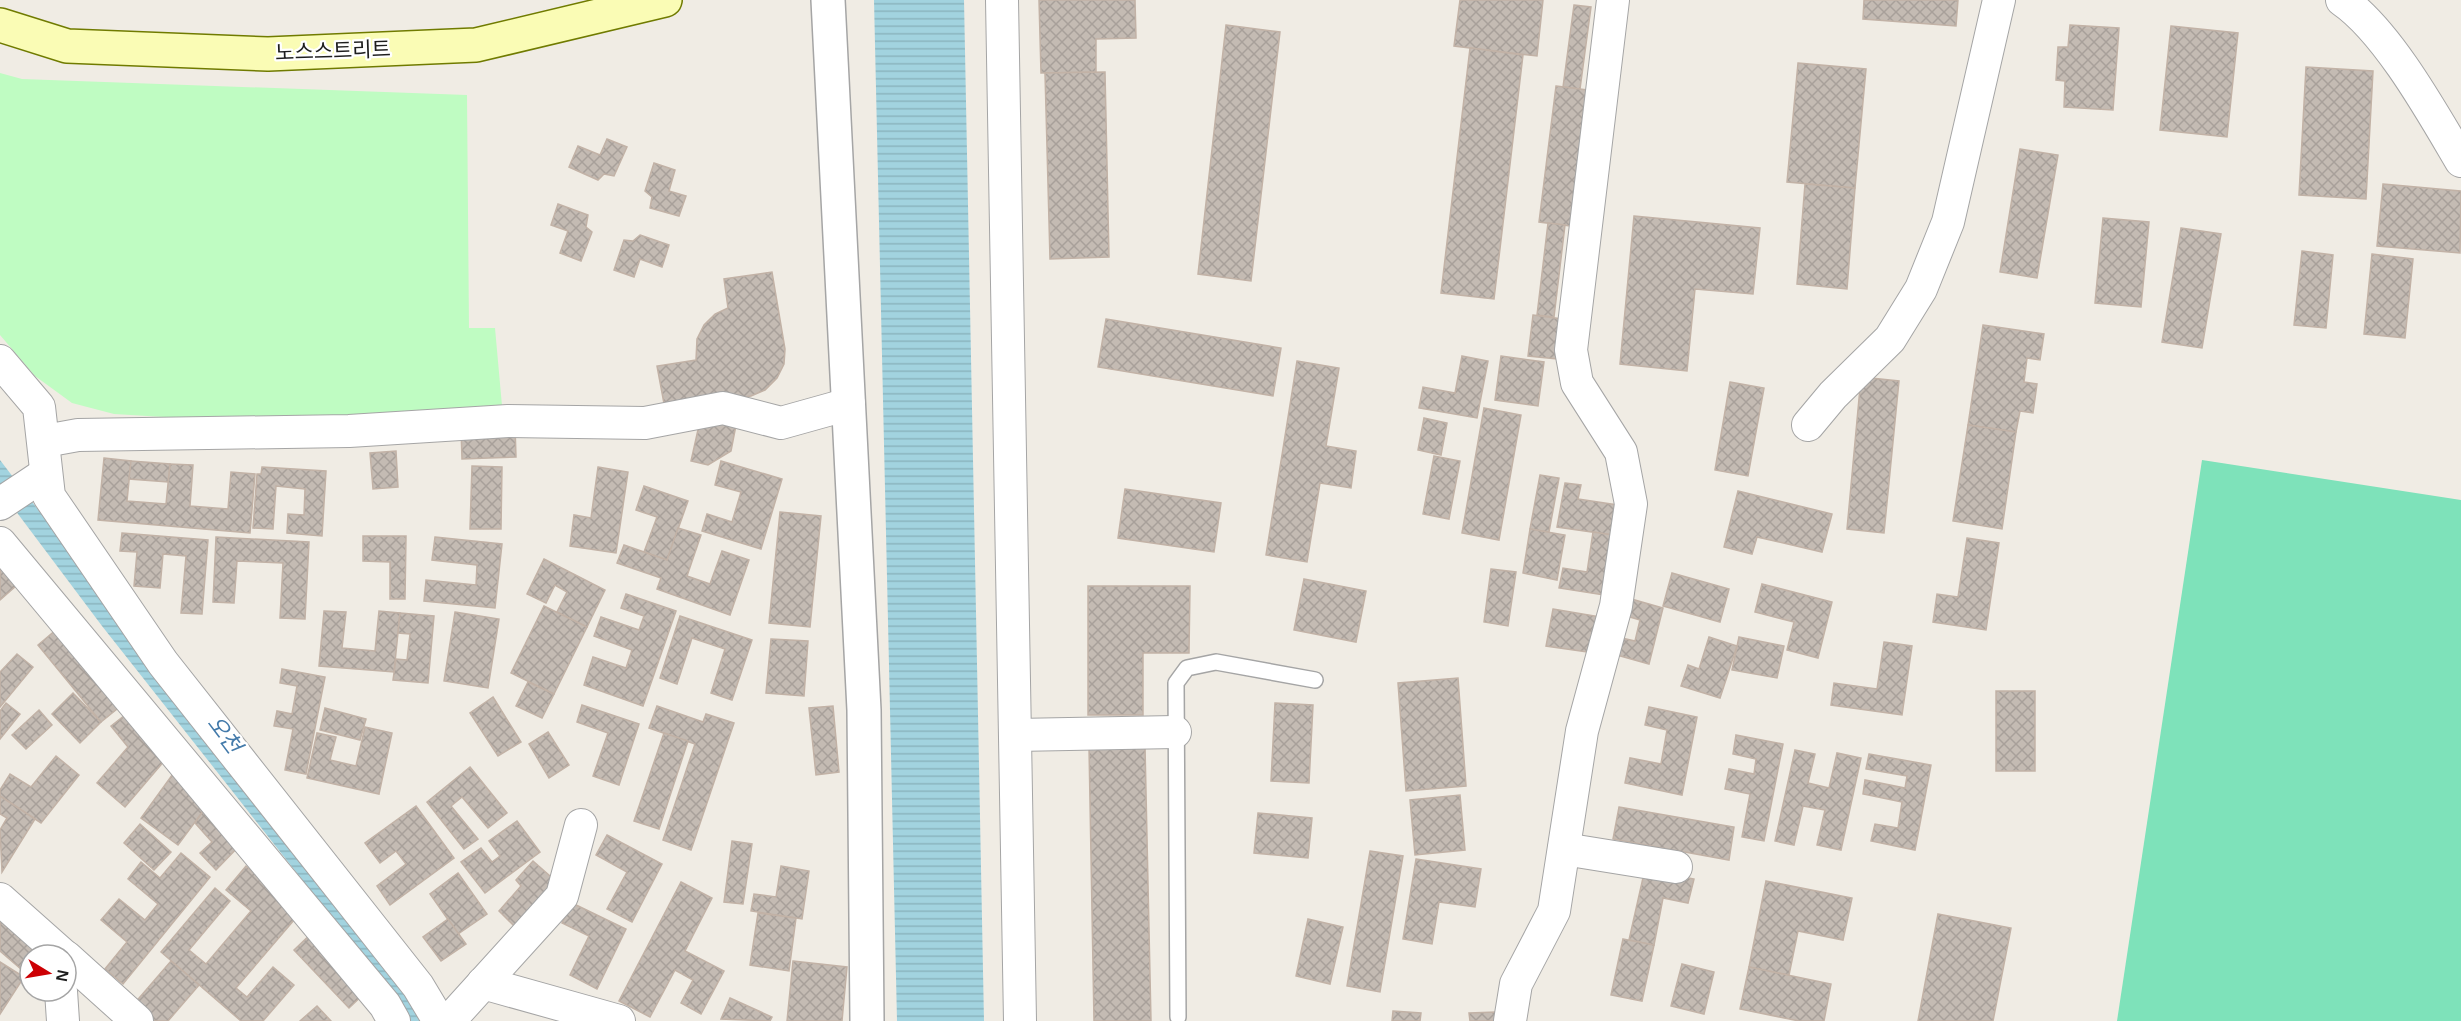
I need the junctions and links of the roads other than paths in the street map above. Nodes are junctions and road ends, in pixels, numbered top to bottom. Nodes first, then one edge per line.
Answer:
1 (665, 0) edge
2 (828, 0) edge
3 (1002, 0) edge
4 (1613, 0) edge
5 (1999, 0) edge
6 (2342, 0) edge
7 (0, 25) edge
8 (2461, 160) edge
9 (0, 361) edge
10 (849, 404) junction
11 (1808, 425) dead end
12 (45, 441) junction
13 (36, 480) junction
14 (0, 504) edge
15 (0, 543) edge
16 (1315, 680) dead end
17 (1174, 732) junction
18 (1015, 735) junction
19 (581, 825) dead end
20 (1564, 849) junction
21 (1676, 867) dead end
22 (0, 899) edge
23 (49, 943) edge
24 (78, 969) edge
25 (483, 983) junction
26 (62, 1003) edge
27 (1178, 1017) dead end
28 (63, 1021) edge
29 (137, 1021) edge
30 (394, 1021) edge
31 (439, 1021) edge
32 (448, 1021) edge
33 (619, 1021) edge
34 (867, 1021) edge
35 (1020, 1021) edge
36 (1510, 1021) edge

1 - 7 main road, 노스스트리트
2 - 10 street
3 - 18 street
4 - 20 street
5 - 11 street
6 - 8 street
9 - 12 street
10 - 12 street
10 - 34 street
12 - 13 street
13 - 14 street
13 - 31 street
15 - 30 street
16 - 17 lane
17 - 18 street
17 - 27 lane
18 - 35 street
19 - 25 street
20 - 21 street
20 - 36 street
22 - 23 street
24 - 29 street
25 - 32 street
25 - 33 street
26 - 28 street

